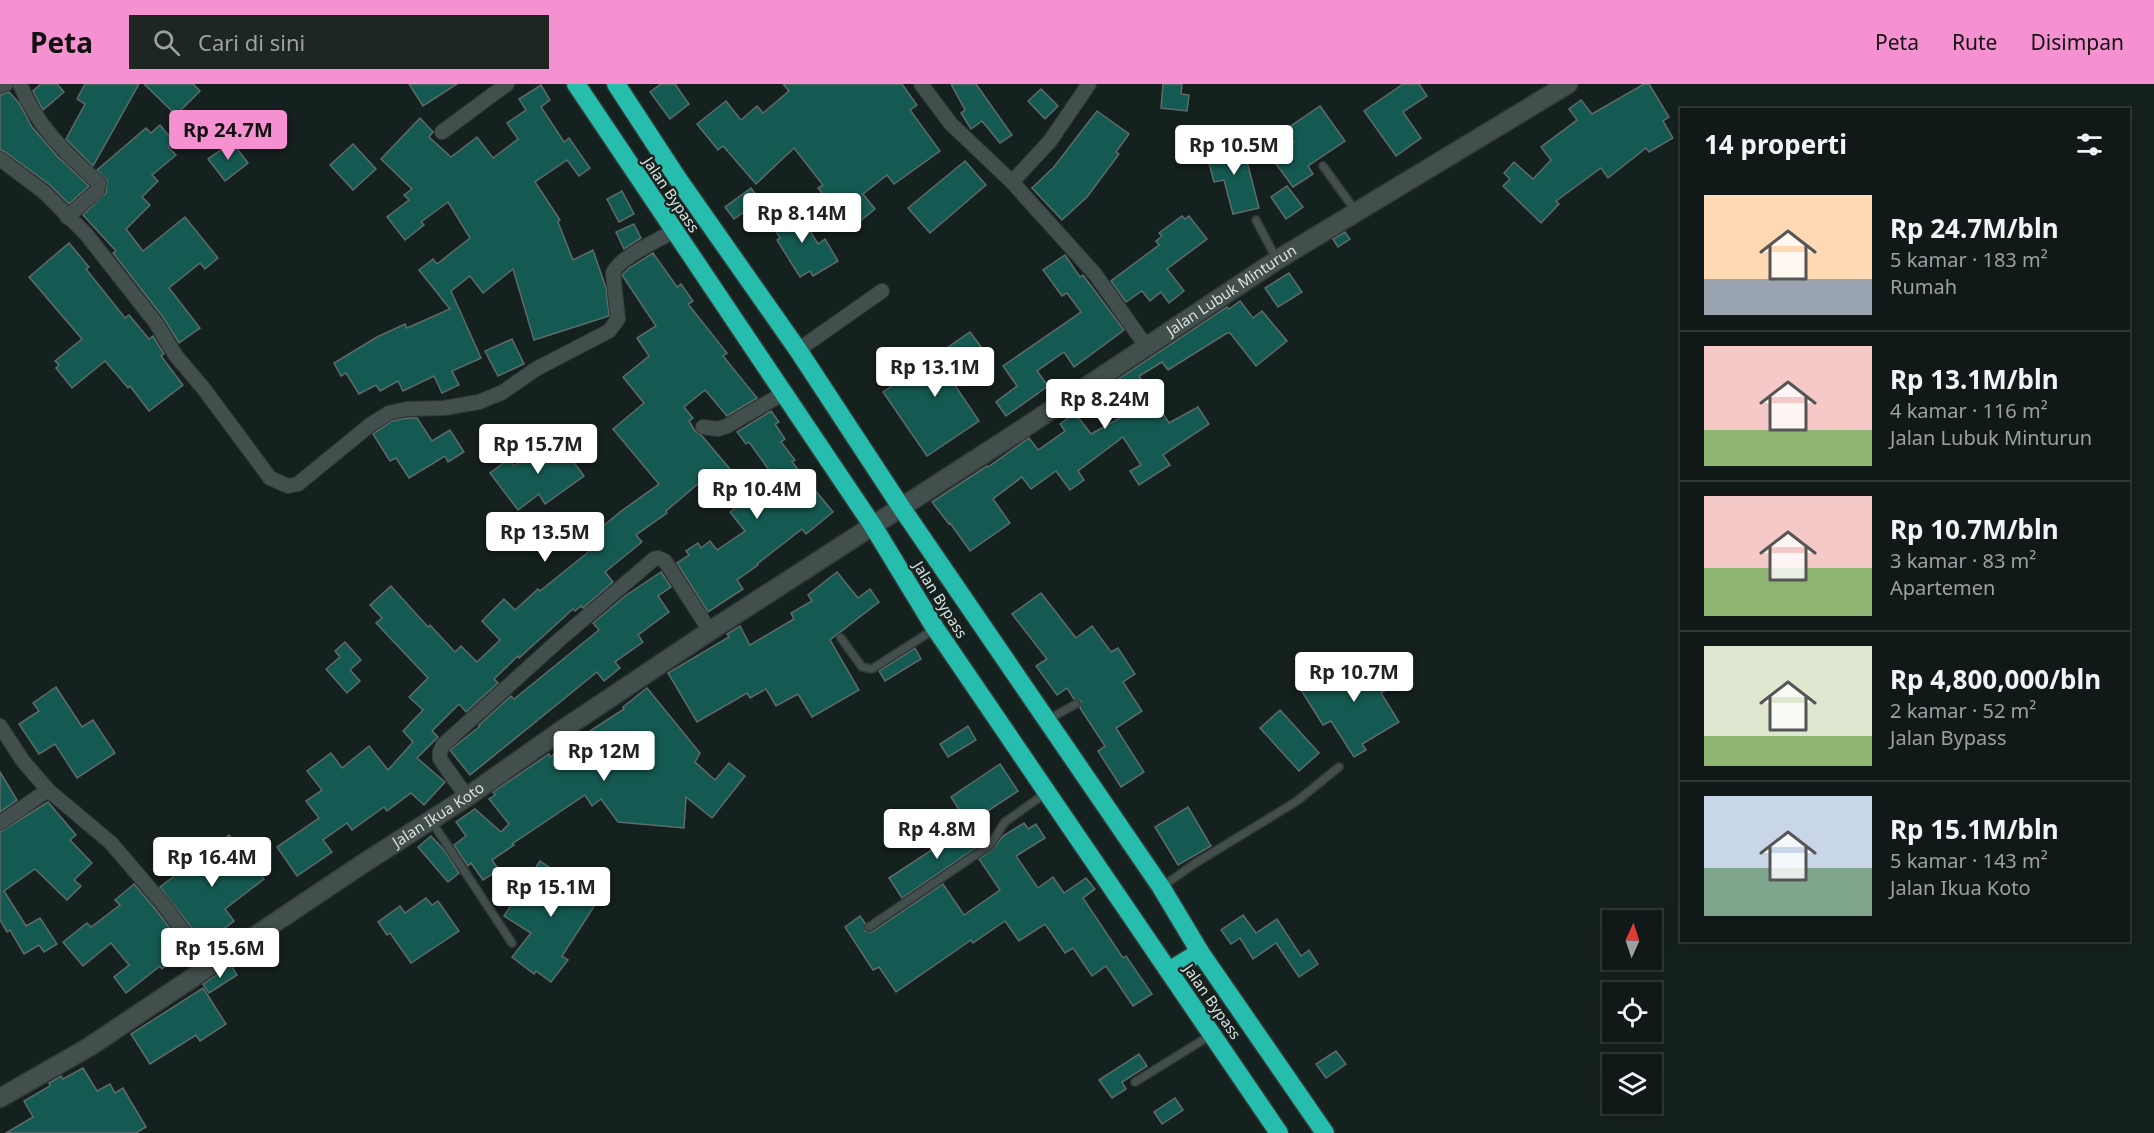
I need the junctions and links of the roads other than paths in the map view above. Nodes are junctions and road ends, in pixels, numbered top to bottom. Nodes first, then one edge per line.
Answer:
1 (6, 84) edge
2 (20, 84) edge
3 (507, 84) edge
4 (576, 84) edge
5 (616, 84) edge
6 (921, 84) edge
7 (1089, 84) edge
8 (1568, 84) edge
9 (0, 87) edge
10 (442, 132) dead end
11 (0, 159) edge
12 (1323, 166) dead end
13 (1012, 182) junction
14 (1357, 213) junction
15 (67, 217) junction
16 (1256, 220) dead end
17 (674, 231) junction
18 (1277, 260) junction
19 (882, 291) dead end
20 (1146, 346) junction
21 (798, 350) junction
22 (784, 393) junction
23 (703, 427) dead end
24 (901, 507) junction
25 (873, 526) junction
26 (935, 628) junction
27 (710, 631) junction
28 (841, 638) dead end
29 (1076, 704) dead end
30 (1047, 720) junction
31 (0, 726) edge
32 (1339, 767) dead end
33 (48, 790) junction
34 (1048, 792) junction
35 (467, 797) junction
36 (430, 820) junction
37 (0, 823) edge
38 (1161, 887) junction
39 (869, 927) dead end
40 (512, 944) dead end
41 (1200, 952) junction
42 (209, 967) junction
43 (1169, 970) junction
44 (1213, 1034) junction
45 (1135, 1082) dead end
46 (0, 1098) edge
47 (1279, 1133) edge
48 (1325, 1133) edge

1 - 9 street
2 - 15 street
3 - 10 street
4 - 17 highway, Jalan Bypass
5 - 21 highway, Jalan Bypass
6 - 13 street
7 - 13 street
8 - 14 street, Jalan Lubuk Minturun
11 - 15 street
12 - 14 lane
13 - 20 street
14 - 18 street, Jalan Lubuk Minturun
15 - 17 street
16 - 18 lane
17 - 22 highway, Jalan Bypass
18 - 20 street, Jalan Lubuk Minturun
19 - 21 street
20 - 24 street, Jalan Lubuk Minturun
21 - 24 highway, Jalan Bypass
22 - 23 street
22 - 25 highway, Jalan Bypass
24 - 25 street, Jalan Lubuk Minturun
24 - 30 highway, Jalan Bypass
25 - 26 highway, Jalan Bypass
25 - 27 street, Jalan Ikua Koto
26 - 28 lane
26 - 34 highway, Jalan Bypass
27 - 35 street, Jalan Ikua Koto
27 - 35 street
29 - 30 lane
30 - 38 highway, Jalan Bypass
31 - 33 street
32 - 38 lane
33 - 37 street
33 - 42 street
34 - 39 lane
34 - 43 highway, Jalan Bypass
35 - 36 street, Jalan Ikua Koto
36 - 40 lane
36 - 42 street, Jalan Ikua Koto
38 - 41 highway, Jalan Bypass
41 - 43 highway
41 - 48 highway, Jalan Bypass
42 - 46 street, Jalan Ikua Koto
43 - 44 highway, Jalan Bypass
44 - 45 lane
44 - 47 highway, Jalan Bypass

